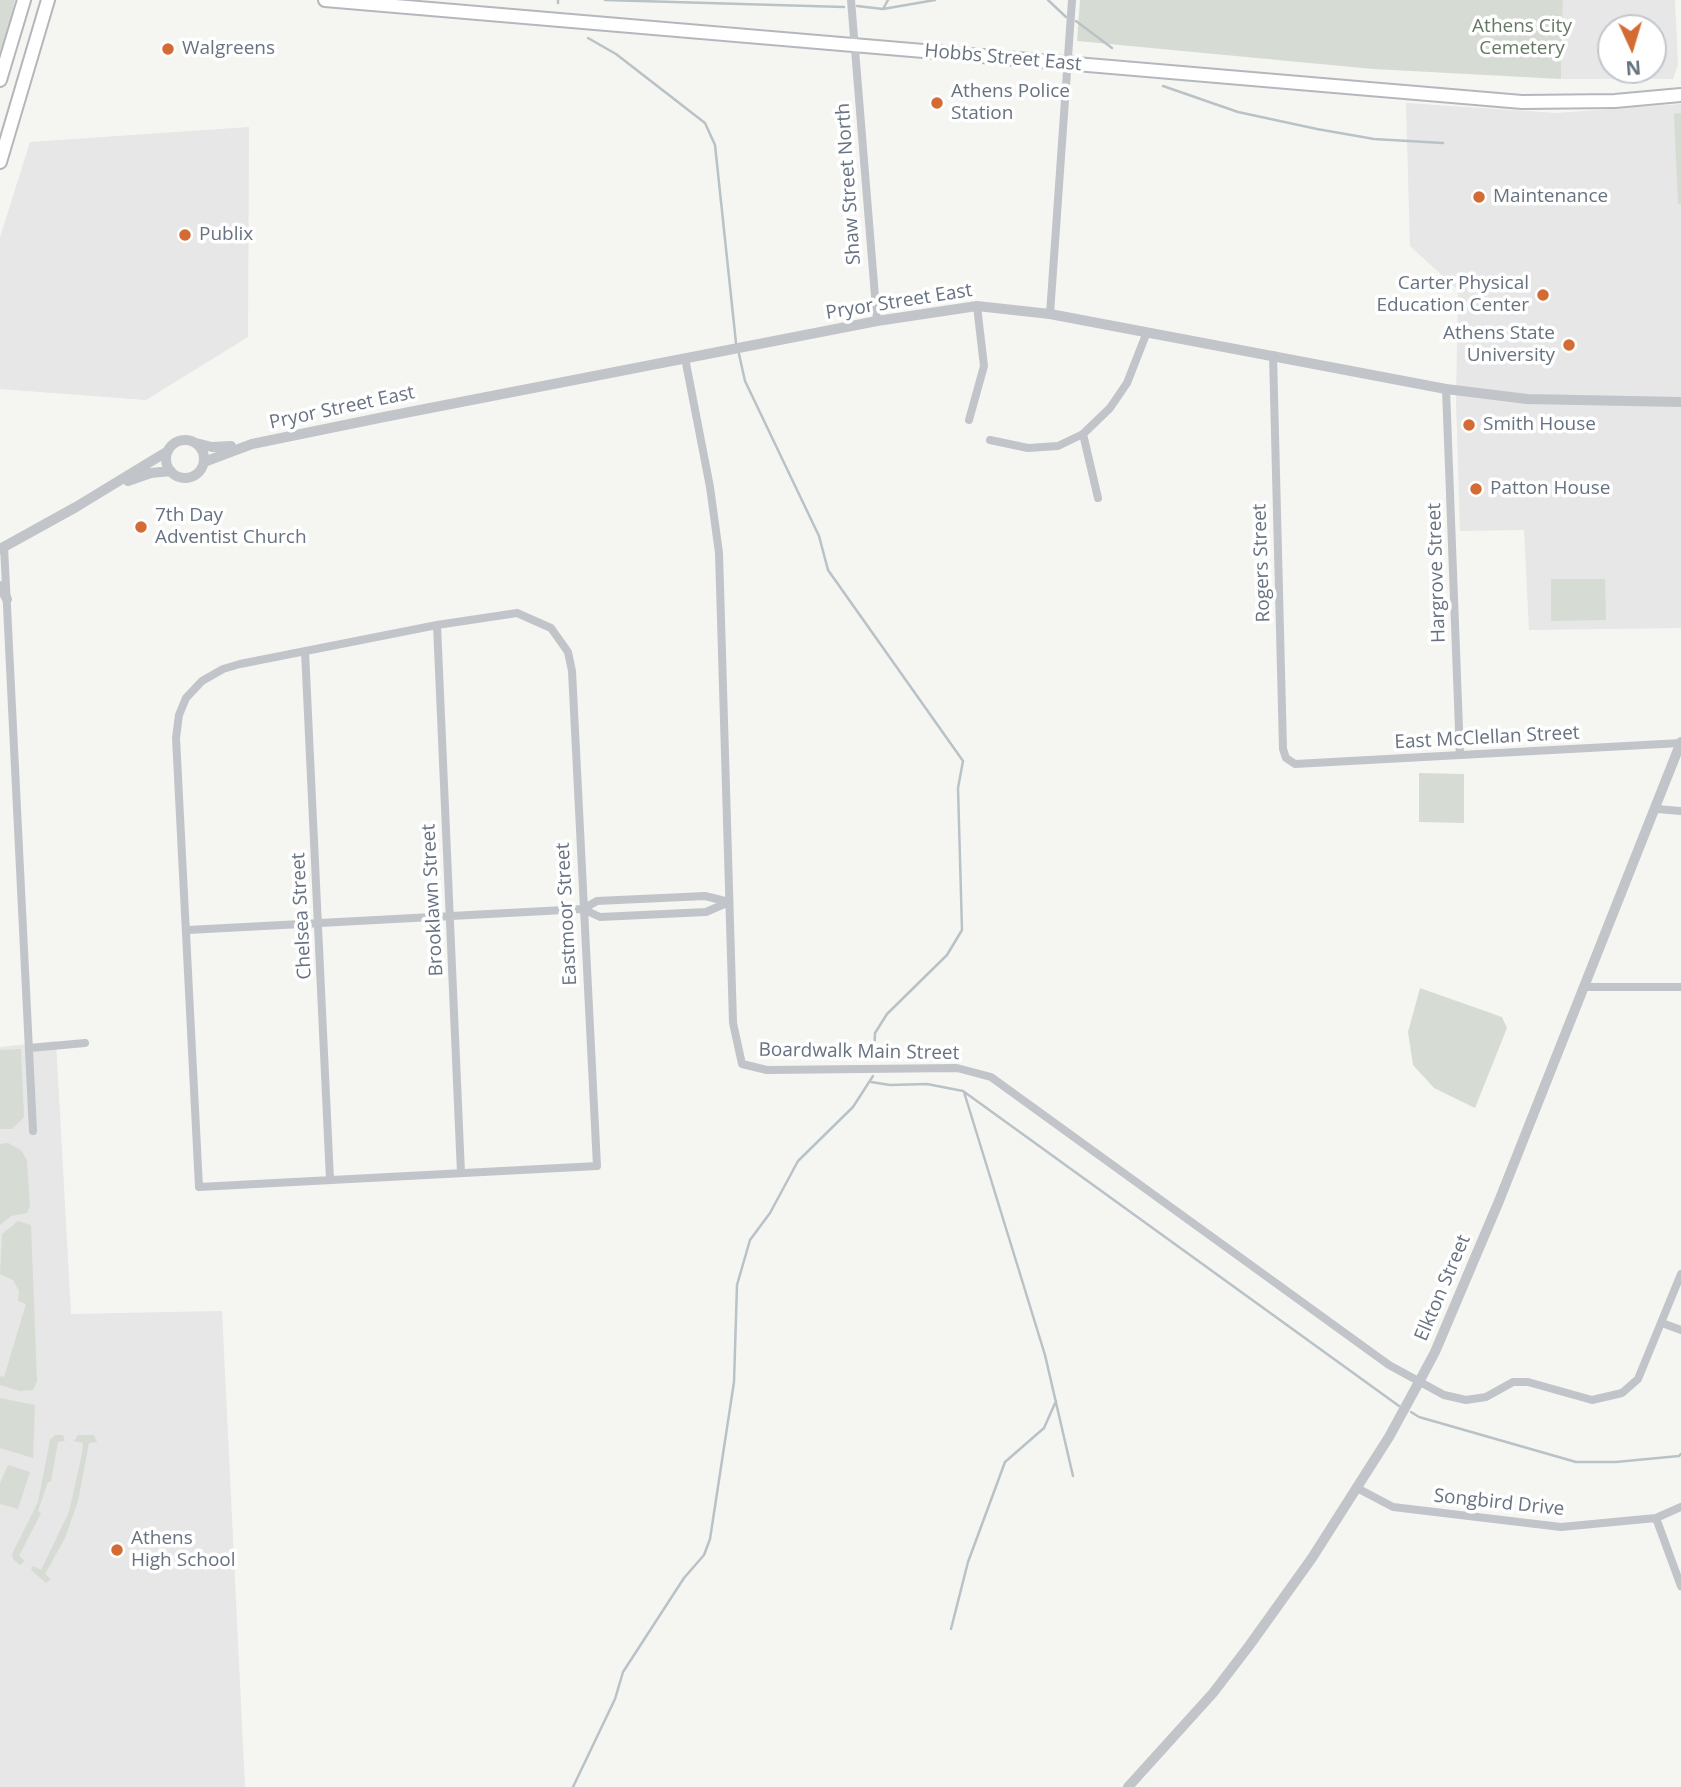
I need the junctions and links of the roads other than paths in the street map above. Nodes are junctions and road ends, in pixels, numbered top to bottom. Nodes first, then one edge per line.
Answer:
1 (24, 0) edge
2 (60, 0) edge
3 (325, 0) edge
4 (850, 0) edge
5 (1073, 0) edge
6 (46, 6) edge
7 (853, 45) junction
8 (1069, 63) junction
9 (0, 80) edge
10 (1681, 95) edge
11 (0, 162) edge
12 (977, 306) junction
13 (1050, 314) junction
14 (877, 321) junction
15 (1147, 332) junction
16 (1273, 355) junction
17 (684, 358) junction
18 (1446, 389) junction
19 (1681, 402) edge
20 (969, 420) dead end
21 (1083, 434) junction
22 (990, 440) dead end
23 (195, 442) junction
24 (252, 444) junction
25 (168, 452) junction
26 (204, 463) junction
27 (171, 471) junction
28 (118, 483) junction
29 (1098, 498) dead end
30 (2, 547) edge
31 (0, 586) edge
32 (7, 599) junction
33 (437, 625) junction
34 (305, 652) junction
35 (1681, 742) edge
36 (1460, 755) junction
37 (1295, 764) joint
38 (1657, 809) junction
39 (1681, 811) edge
40 (729, 902) junction
41 (583, 909) junction
42 (450, 915) junction
43 (318, 922) junction
44 (188, 930) junction
45 (1585, 987) junction
46 (1681, 987) edge
47 (85, 1043) dead end
48 (30, 1048) junction
49 (33, 1131) dead end
50 (461, 1173) junction
51 (330, 1180) junction
52 (1681, 1274) edge
53 (1662, 1323) junction
54 (1681, 1330) edge
55 (1419, 1382) junction
56 (1357, 1488) junction
57 (1681, 1507) edge
58 (1656, 1517) junction
59 (1681, 1586) edge
60 (1128, 1787) edge

1 - 9 main road
2 - 6 main road
3 - 7 main road, Hobbs Street East
4 - 7 street, Shaw Street North
5 - 8 street
6 - 11 main road
7 - 8 main road, Hobbs Street East
7 - 14 street, Shaw Street North
8 - 10 main road, Hobbs Street East
8 - 13 street
12 - 13 street, Pryor Street East
12 - 14 street, Pryor Street East
12 - 20 street
13 - 15 street, Pryor Street East
14 - 17 street, Pryor Street East
15 - 16 street, Pryor Street East
15 - 21 street
16 - 18 street, Pryor Street East
16 - 37 street, Rogers Street
17 - 24 street, Pryor Street East
17 - 40 street, Boardwalk Main Street
18 - 19 street, Pryor Street East
18 - 36 street, Hargrove Street
21 - 22 street
21 - 29 street
23 - 24 street, Pryor Street East
23 - 25 street
23 - 26 street
24 - 26 street, Pryor Street East
25 - 27 street
25 - 28 street
26 - 27 street
27 - 28 street
28 - 30 street
30 - 32 street
31 - 32 street
32 - 48 street
33 - 34 street, Eastmoor Street
33 - 41 street, Eastmoor Street
33 - 42 street, Brooklawn Street
34 - 43 street, Chelsea Street
34 - 44 street, Eastmoor Street
35 - 36 street, East McClellan Street
35 - 38 street, Elkton Street
36 - 37 street, East McClellan Street
38 - 39 street
38 - 45 street, Elkton Street
40 - 41 street
40 - 41 street
40 - 55 street, Boardwalk Main Street
41 - 42 street
41 - 50 street, Eastmoor Street
42 - 43 street
42 - 50 street, Brooklawn Street
43 - 44 street
43 - 51 street, Chelsea Street
44 - 51 street, Eastmoor Street
45 - 46 street
45 - 55 street, Elkton Street
47 - 48 street
48 - 49 street
50 - 51 street, Eastmoor Street
52 - 53 street
53 - 54 street
53 - 55 street
55 - 56 street, Elkton Street
56 - 58 street, Songbird Drive
56 - 60 street, Elkton Street
57 - 58 street, Songbird Drive
58 - 59 street

